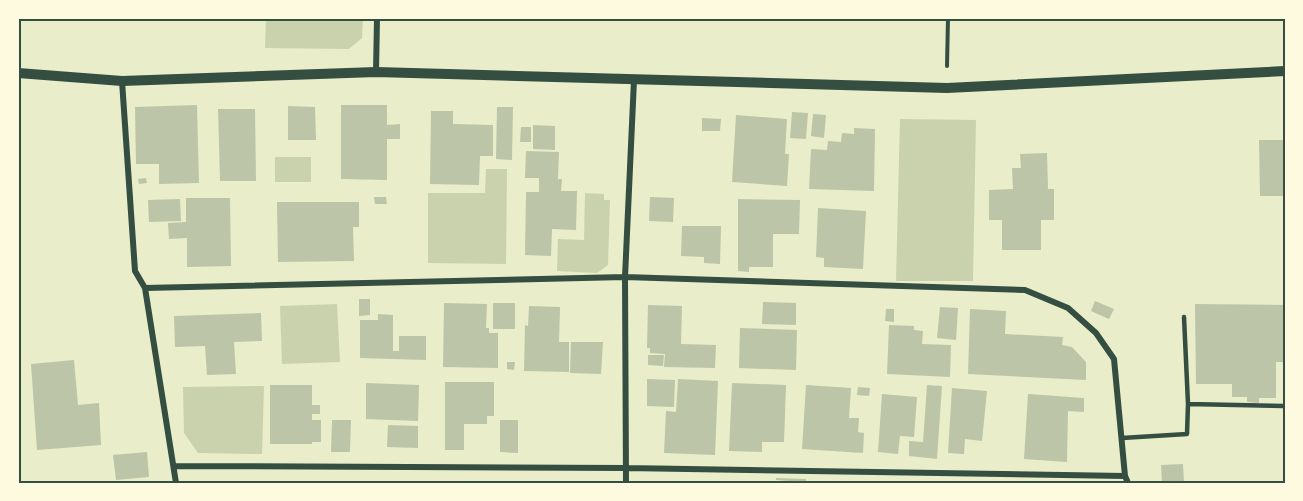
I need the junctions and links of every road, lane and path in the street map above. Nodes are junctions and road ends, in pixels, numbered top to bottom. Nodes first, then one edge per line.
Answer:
1 (376, 18) edge
2 (948, 18) edge
3 (1285, 71) edge
4 (376, 72) junction
5 (18, 73) edge
6 (634, 80) junction
7 (122, 81) junction
8 (947, 88) junction
9 (625, 277) junction
10 (145, 288) junction
11 (1184, 317) dead end
12 (1188, 404) junction
13 (1285, 406) edge
14 (1122, 438) junction
15 (174, 466) junction
16 (626, 468) junction
17 (1127, 480) edge
18 (176, 483) edge
19 (626, 483) edge

1 - 4 street
2 - 8 path
3 - 8 street
4 - 6 street
4 - 7 street
5 - 7 street
6 - 8 street
6 - 9 street
7 - 10 street
9 - 10 street
9 - 14 street
9 - 16 street
10 - 15 street
11 - 12 lane
12 - 13 lane
12 - 14 lane
14 - 17 street
15 - 16 street
15 - 18 street
16 - 17 street
16 - 19 street

